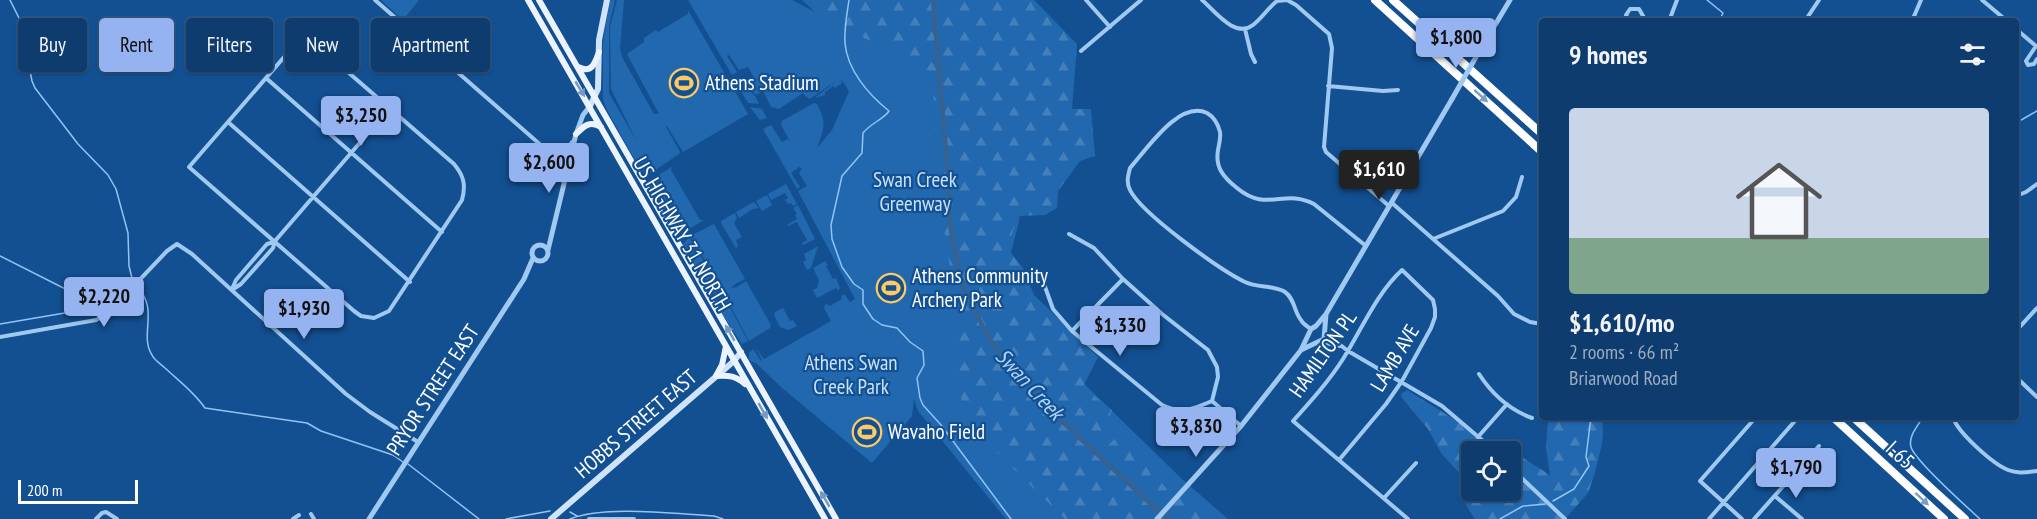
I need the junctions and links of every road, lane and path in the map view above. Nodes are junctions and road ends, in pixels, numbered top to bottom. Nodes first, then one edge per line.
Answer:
1 (375, 0) edge
2 (528, 0) edge
3 (539, 0) edge
4 (607, 0) edge
5 (1086, 0) edge
6 (1141, 0) edge
7 (1202, 0) edge
8 (1375, 0) edge
9 (1394, 0) edge
10 (1509, 0) edge
11 (1677, 0) edge
12 (1819, 0) edge
13 (1921, 0) edge
14 (1982, 0) edge
15 (395, 18) edge
16 (1628, 18) edge
17 (1644, 18) edge
18 (1670, 18) edge
19 (1807, 18) edge
20 (1913, 18) edge
21 (2003, 18) edge
22 (1110, 27) junction
23 (1245, 29) junction
24 (2019, 31) edge
25 (2037, 46) edge
26 (1081, 51) dead end
27 (599, 52) junction
28 (2037, 59) edge
29 (1255, 62) dead end
30 (578, 67) junction
31 (456, 72) edge
32 (266, 78) junction
33 (1328, 86) junction
34 (1398, 90) dead end
35 (595, 97) junction
36 (590, 106) junction
37 (389, 109) junction
38 (228, 122) junction
39 (602, 128) junction
40 (1539, 131) edge
41 (576, 136) junction
42 (1539, 149) edge
43 (352, 153) junction
44 (550, 154) junction
45 (568, 169) junction
46 (1522, 177) dead end
47 (2037, 184) edge
48 (2019, 195) edge
49 (314, 197) junction
50 (1391, 204) junction
51 (553, 225) junction
52 (442, 232) junction
53 (1069, 234) dead end
54 (1433, 239) junction
55 (275, 241) junction
56 (541, 245) junction
57 (1366, 246) junction
58 (548, 250) junction
59 (533, 258) junction
60 (542, 261) junction
61 (1402, 270) joint
62 (524, 279) junction
63 (1123, 279) junction
64 (410, 282) junction
65 (1044, 284) dead end
66 (232, 290) junction
67 (2037, 308) edge
68 (1326, 314) junction
69 (1539, 324) edge
70 (2019, 328) edge
71 (1312, 330) junction
72 (1072, 331) junction
73 (1325, 332) junction
74 (0, 337) edge
75 (1319, 342) junction
76 (726, 346) junction
77 (1340, 346) junction
78 (1301, 350) junction
79 (1348, 351) junction
80 (741, 352) junction
81 (734, 361) junction
82 (1479, 374) dead end
83 (716, 376) junction
84 (2019, 380) edge
85 (1402, 381) junction
86 (750, 388) junction
87 (2037, 397) edge
88 (1212, 401) junction
89 (1507, 404) junction
90 (1532, 418) dead end
91 (1753, 420) edge
92 (1836, 420) edge
93 (1856, 420) edge
94 (1954, 420) edge
95 (1794, 422) dead end
96 (1241, 426) junction
97 (1478, 436) junction
98 (1486, 441) edge
99 (419, 443) junction
100 (1818, 446) dead end
101 (1339, 460) junction
102 (1416, 463) dead end
103 (2037, 471) edge
104 (1521, 477) edge
105 (1775, 496) junction
106 (1384, 498) junction
107 (1723, 502) junction
108 (299, 515) dead end
109 (372, 518) edge
110 (552, 518) edge
111 (96, 519) edge
112 (117, 519) edge
113 (293, 519) edge
114 (589, 519) edge
115 (634, 519) edge
116 (825, 519) edge
117 (836, 519) edge
118 (1157, 519) edge
119 (1408, 519) edge
120 (1565, 519) edge
121 (1709, 519) edge
122 (1742, 519) edge
123 (1754, 519) edge
124 (1802, 519) edge
125 (1944, 519) edge
126 (1965, 519) edge

1 - 15 street
2 -> 36 main road, US HIGHWAY 31 NORTH
3 - 30 main road, US HIGHWAY 31 NORTH
4 - 27 main road
5 - 22 street
6 - 22 street
7 - 23 street
8 -> 42 highway
9 - 40 highway
10 - 50 street, bridge
11 - 18 street
12 - 19 street
13 - 20 street
14 - 21 street
16 - 17 street
22 - 26 street
23 - 29 street
23 - 33 street
24 - 25 street
25 - 28 street
27 - 30 main road
27 - 35 main road
30 - 35 main road, US HIGHWAY 31 NORTH
31 - 44 street
32 - 37 street
32 - 38 street
32 - 43 street
33 - 34 street
33 - 50 street
35 - 36 main road
80 -> 35 main road, US HIGHWAY 31 NORTH
36 - 39 main road, US HIGHWAY 31 NORTH
36 - 41 street
37 - 43 street
37 - 52 street
38 - 49 street
38 - 55 street
39 - 41 main road
39 - 76 main road, US HIGHWAY 31 NORTH
41 - 44 street
41 - 45 street
43 - 49 street
43 - 52 street
44 - 45 street
45 - 51 street
46 - 54 street
47 - 48 street
49 - 55 street
49 - 64 street
50 - 54 street
50 - 57 street
51 - 56 street
51 - 58 street
52 - 64 street
53 - 63 street
54 - 69 street
55 - 64 street
55 - 66 street
56 - 58 street
56 - 59 street
57 - 68 street
57 - 71 street
58 - 60 street
59 - 60 street
59 - 62 street, PRYOR STREET EAST
60 - 62 street, PRYOR STREET EAST
61 - 79 street, HAMILTON PL
61 - 85 street, LAMB AVE
62 - 99 street, PRYOR STREET EAST
63 - 72 street
63 - 88 street
65 - 72 street
66 - 74 street
66 - 99 street
67 - 70 street
68 - 71 street
68 - 73 street
71 - 73 street
71 - 75 street
71 - 78 street
72 - 88 street
73 - 75 street
73 - 77 street
75 - 77 street
75 - 78 street
76 - 81 main road, US HIGHWAY 31 NORTH
76 - 83 main road
77 - 79 street
78 - 96 street
79 - 85 street
79 - 101 street, HAMILTON PL
80 - 81 main road, HOBBS STREET EAST
117 -> 80 main road, US HIGHWAY 31 NORTH
81 - 83 main road, HOBBS STREET EAST
81 - 86 main road, US HIGHWAY 31 NORTH
82 - 89 street
83 - 86 main road
83 - 110 main road, HOBBS STREET EAST
84 - 87 street
85 - 97 street
85 - 101 street, LAMB AVE
86 -> 116 main road, US HIGHWAY 31 NORTH
88 - 96 street
89 - 90 street
89 - 97 street
91 - 107 street
92 -> 125 highway, I-65
93 - 126 highway
94 - 103 street
95 - 107 street
96 - 118 street
97 - 98 street
99 - 109 street, PRYOR STREET EAST
100 - 105 street
101 - 106 street, HAMILTON PL
102 - 106 street
104 - 120 street
105 - 123 street
105 - 124 street
106 - 119 street, HAMILTON PL
107 - 121 street
107 - 122 street
108 - 113 street
111 - 112 street
114 - 115 street

